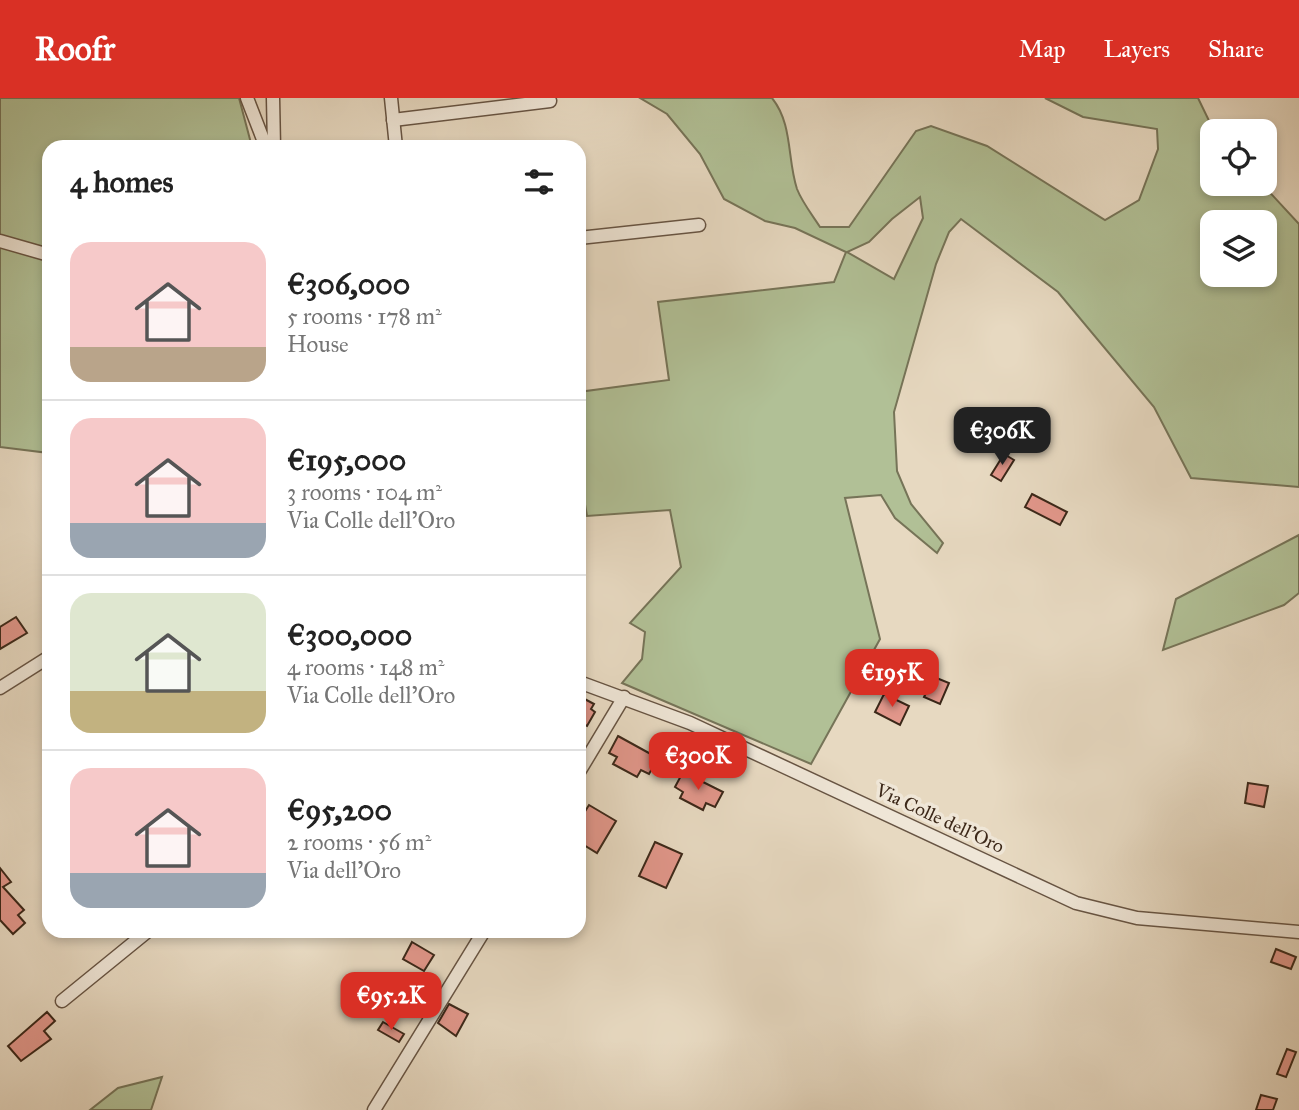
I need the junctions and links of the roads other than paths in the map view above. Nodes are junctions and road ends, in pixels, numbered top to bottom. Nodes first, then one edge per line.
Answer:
1 (247, 98) edge
2 (273, 98) edge
3 (391, 98) edge
4 (550, 101) dead end
5 (393, 120) junction
6 (263, 140) edge
7 (274, 140) edge
8 (395, 140) edge
9 (699, 225) dead end
10 (586, 238) edge
11 (0, 241) edge
12 (42, 253) edge
13 (42, 661) edge
14 (586, 684) edge
15 (0, 688) edge
16 (624, 697) junction
17 (586, 760) edge
18 (1299, 932) edge
19 (139, 938) edge
20 (480, 938) edge
21 (62, 1001) dead end
22 (374, 1110) edge

1 - 6 street
2 - 7 street
3 - 5 street
4 - 5 street
5 - 8 street
9 - 10 street
11 - 12 street
13 - 15 street
14 - 16 street, Via Colle dell'Oro
16 - 17 street
16 - 18 street, Via Colle dell'Oro
19 - 21 street
20 - 22 street

